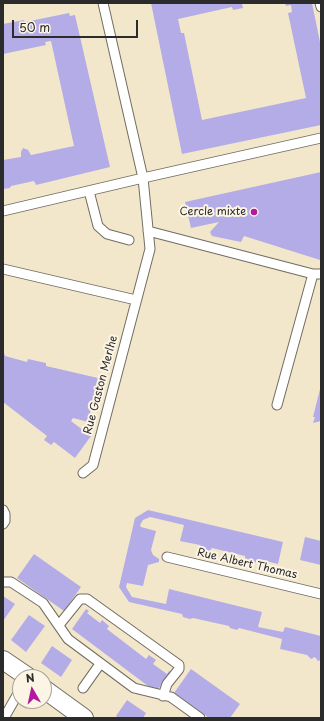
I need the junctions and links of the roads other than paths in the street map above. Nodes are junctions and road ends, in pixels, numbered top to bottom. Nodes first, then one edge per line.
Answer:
1 (103, 3) edge
2 (320, 3) edge
3 (321, 6) edge
4 (321, 138) edge
5 (143, 178) junction
6 (89, 191) junction
7 (3, 212) edge
8 (148, 231) junction
9 (129, 240) dead end
10 (3, 269) edge
11 (317, 274) edge
12 (136, 300) junction
13 (278, 405) dead end
14 (83, 473) dead end
15 (3, 510) edge
16 (3, 524) edge
17 (166, 557) dead end
18 (3, 582) edge
19 (321, 594) edge
20 (59, 625) junction
21 (3, 660) edge
22 (100, 664) junction
23 (16, 669) edge
24 (83, 688) dead end
25 (52, 695) edge
26 (163, 696) junction
27 (12, 704) edge
28 (4, 718) edge
29 (84, 718) edge
30 (200, 718) edge

1 - 5 lane, Rue Gaston Merlhe
2 - 3 lane
4 - 5 lane
5 - 6 lane
5 - 8 lane, Rue Gaston Merlhe
6 - 7 lane
6 - 9 lane
8 - 11 lane
8 - 12 lane, Rue Gaston Merlhe
10 - 12 lane
11 - 13 lane
12 - 14 lane, Rue Gaston Merlhe
15 - 16 lane
17 - 19 lane, Rue Albert Thomas
18 - 20 lane
20 - 22 lane
20 - 26 lane
21 - 23 street
22 - 24 lane
22 - 26 lane
25 - 29 street
26 - 30 lane
27 - 28 lane

